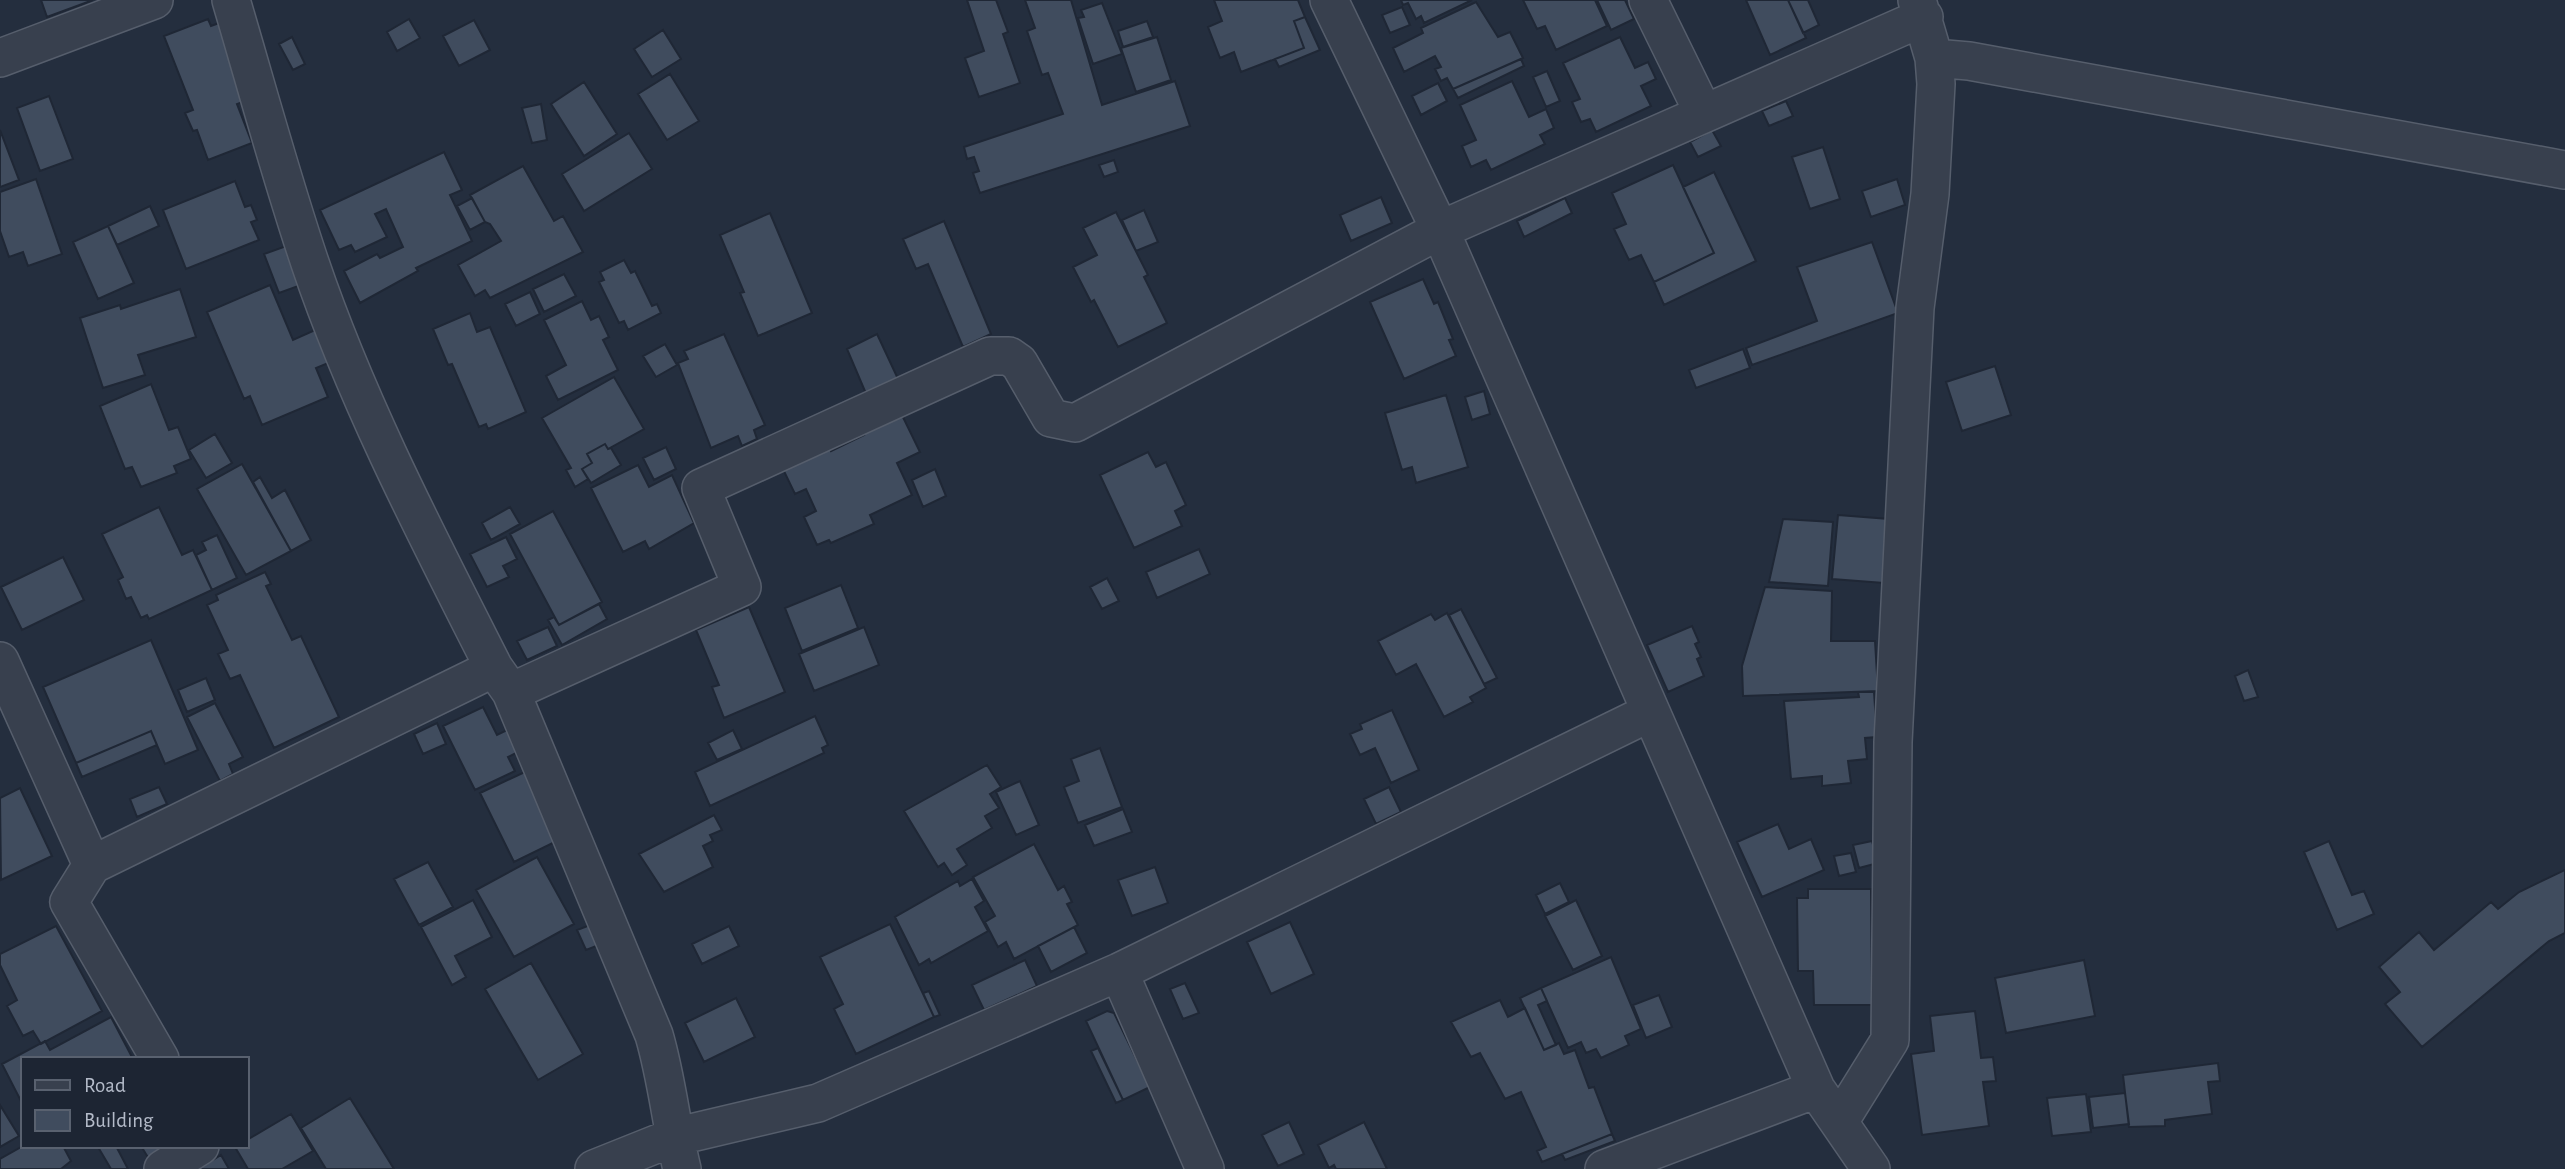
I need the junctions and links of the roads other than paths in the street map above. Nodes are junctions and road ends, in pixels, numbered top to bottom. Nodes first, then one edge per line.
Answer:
1 (154, 0) edge
2 (230, 0) edge
3 (1329, 0) edge
4 (1648, 0) edge
5 (1921, 8) edge
6 (0, 58) edge
7 (1934, 58) junction
8 (1703, 112) junction
9 (2565, 170) edge
10 (1440, 230) junction
11 (0, 661) edge
12 (503, 680) junction
13 (1649, 713) junction
14 (92, 865) junction
15 (1119, 972) junction
16 (159, 1057) edge
17 (1816, 1089) junction
18 (1839, 1122) junction
19 (197, 1148) edge
20 (678, 1153) edge
21 (163, 1169) edge
22 (594, 1169) edge
23 (1205, 1169) edge
24 (1604, 1169) edge
25 (1871, 1169) edge

1 - 6 street
2 - 12 street
3 - 10 street
4 - 8 street
5 - 7 street
5 - 8 street
7 - 9 street
7 - 18 street
8 - 10 street
10 - 12 street
10 - 13 street
11 - 14 street
12 - 14 street
12 - 20 street
13 - 15 street
13 - 17 street
14 - 16 street
15 - 20 street
15 - 23 street
17 - 18 street
17 - 24 street
18 - 25 street
19 - 21 street
20 - 22 street

